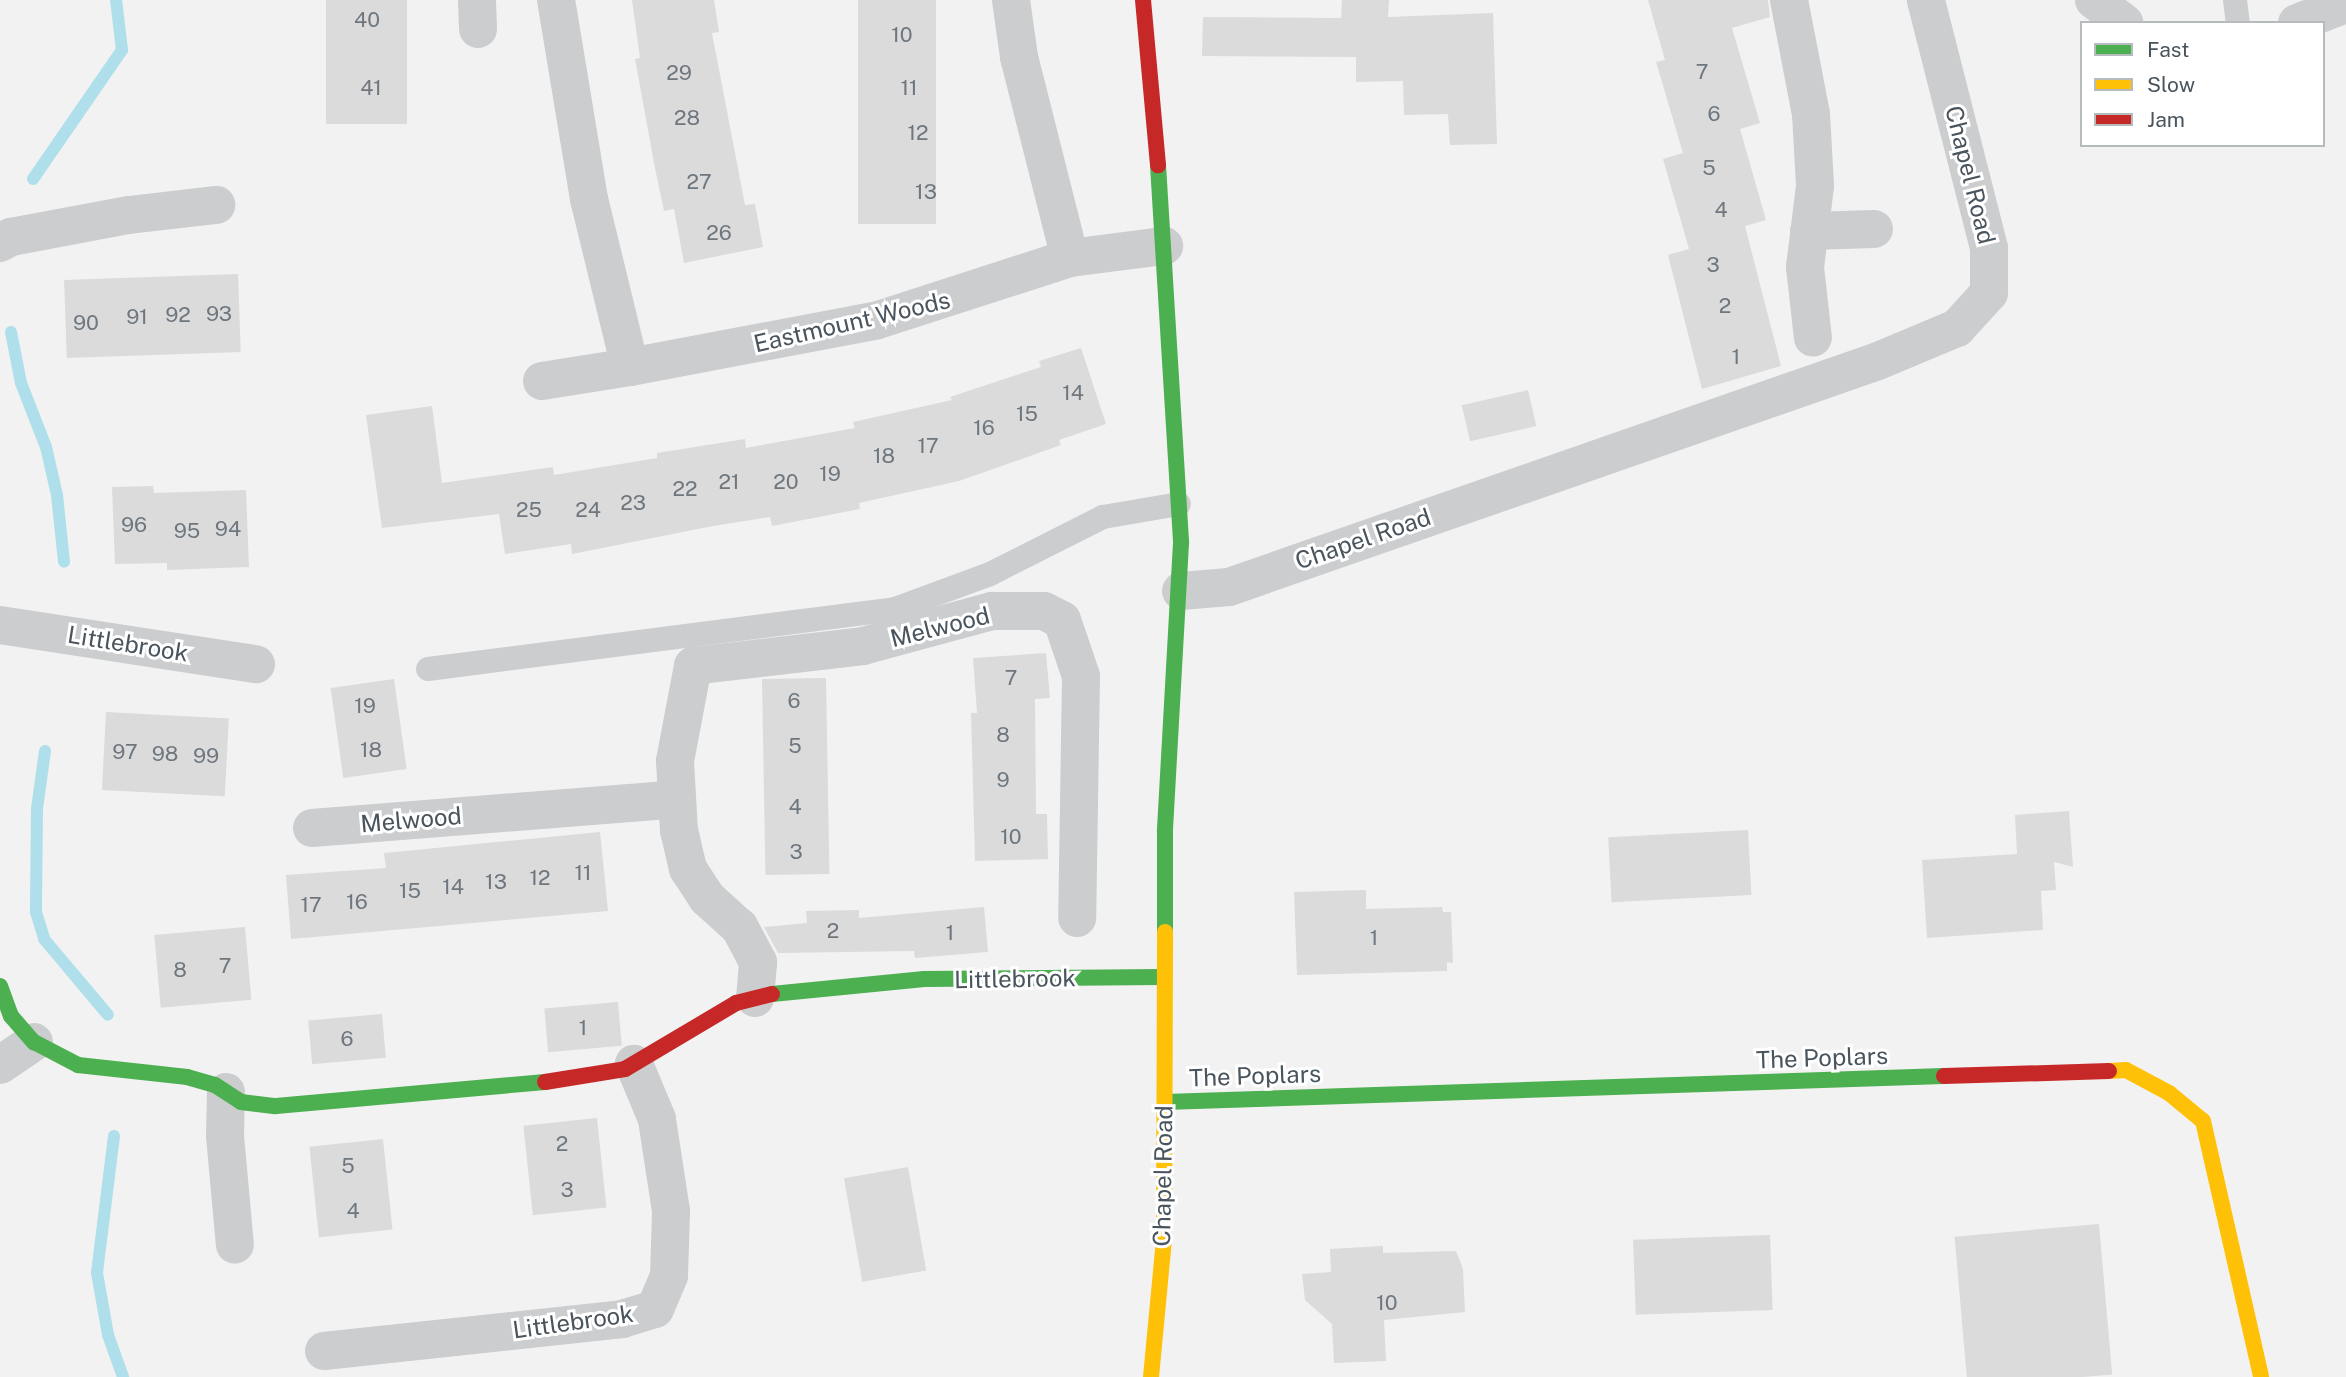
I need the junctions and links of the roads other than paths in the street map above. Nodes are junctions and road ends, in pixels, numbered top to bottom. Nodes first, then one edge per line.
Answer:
1 (556, 0) edge
2 (1011, 0) edge
3 (1143, 0) edge
4 (1789, 0) edge
5 (1926, 0) edge
6 (2094, 0) edge
7 (2235, 0) edge
8 (2346, 4) edge
9 (2120, 21) edge
10 (2238, 21) edge
11 (2302, 21) edge
12 (216, 205) dead end
13 (1874, 229) dead end
14 (1809, 231) junction
15 (0, 243) edge
16 (1164, 246) junction
17 (1070, 258) junction
18 (1813, 338) dead end
19 (630, 368) junction
20 (542, 381) dead end
21 (1179, 504) junction
22 (1181, 591) junction
23 (0, 625) edge
24 (256, 664) dead end
25 (428, 669) dead end
26 (677, 799) junction
27 (312, 828) dead end
28 (1077, 918) dead end
29 (1163, 977) junction
30 (0, 986) edge
31 (755, 999) junction
32 (34, 1042) junction
33 (634, 1064) junction
34 (0, 1065) edge
35 (226, 1092) junction
36 (1165, 1102) junction
37 (235, 1245) dead end
38 (324, 1351) dead end
39 (1151, 1377) edge
40 (2261, 1377) edge

1 - 19 street
2 - 17 street
3 - 16 street
4 - 14 street
5 - 22 street, Chapel Road
6 - 9 street
7 - 10 lane
8 - 11 street
12 - 15 street
13 - 14 street
14 - 18 street
16 - 17 street, Eastmount Woods
16 - 21 street
17 - 19 street, Eastmount Woods
19 - 20 street, Eastmount Woods
21 - 22 street
21 - 25 lane
22 - 29 street, Chapel Road
23 - 24 street, Littlebrook
26 - 27 street, Melwood
26 - 28 street, Melwood
26 - 31 street, Melwood
29 - 31 street, Littlebrook
29 - 36 street, Chapel Road
30 - 32 street, Littlebrook
31 - 33 street, Littlebrook
32 - 34 street
32 - 35 street, Littlebrook
33 - 35 street, Littlebrook
33 - 38 street, Littlebrook
35 - 37 street
36 - 39 street, Chapel Road
36 - 40 street, The Poplars

